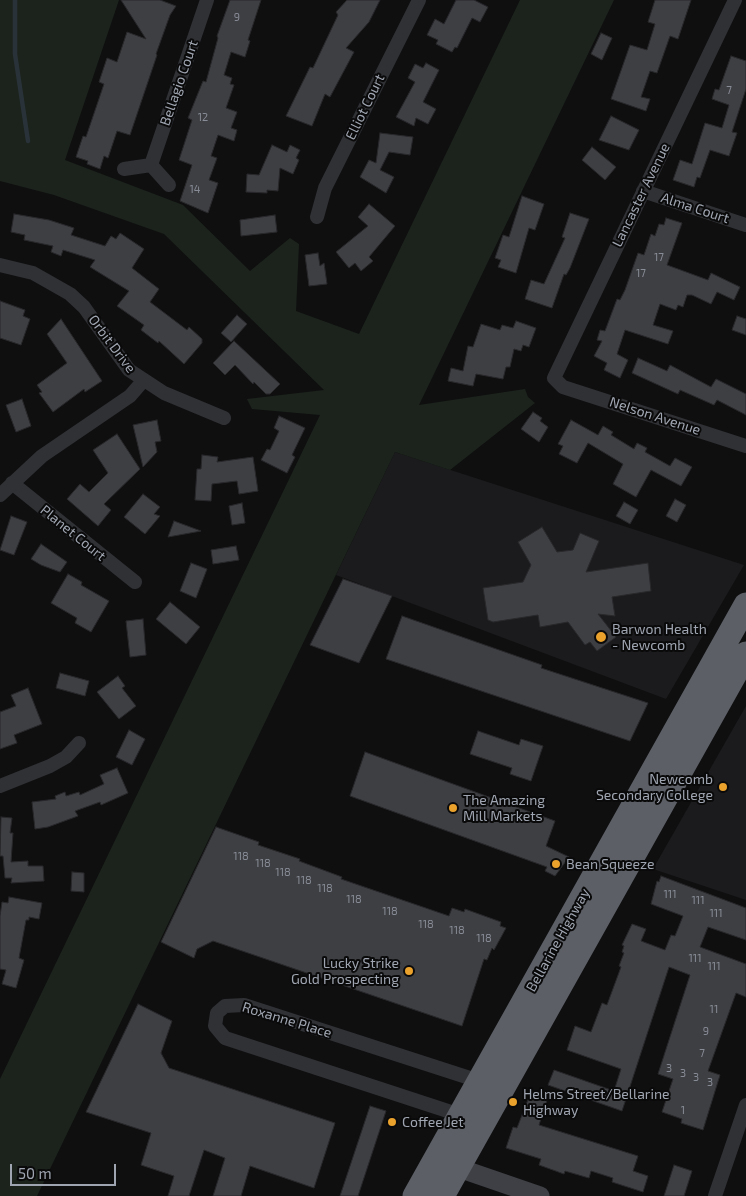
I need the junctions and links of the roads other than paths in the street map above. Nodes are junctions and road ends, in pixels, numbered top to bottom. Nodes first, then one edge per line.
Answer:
1 (207, 0) edge
2 (419, 0) edge
3 (735, 0) edge
4 (746, 4) edge
5 (151, 166) junction
6 (124, 169) dead end
7 (169, 185) dead end
8 (643, 191) junction
9 (317, 217) dead end
10 (746, 225) edge
11 (0, 265) edge
12 (143, 381) junction
13 (563, 387) joint
14 (224, 418) dead end
15 (746, 446) edge
16 (12, 483) junction
17 (0, 495) edge
18 (135, 582) dead end
19 (746, 605) edge
20 (746, 654) edge
21 (79, 743) dead end
22 (0, 786) edge
23 (479, 1081) junction
24 (746, 1105) edge
25 (460, 1115) junction
26 (446, 1164) junction
27 (415, 1196) edge
28 (442, 1196) edge
29 (540, 1196) edge
30 (715, 1196) edge

1 - 5 street, Bellagio Court
2 - 9 street, Elliot Court
3 - 4 street
3 - 8 street, Lancaster Avenue
5 - 6 street
5 - 7 street
8 - 10 street, Alma Court
8 - 13 street, Lancaster Avenue
11 - 12 street, Orbit Drive
12 - 14 street
12 - 16 street, Orbit Drive
13 - 15 street, Nelson Avenue
16 - 17 street, Orbit Drive
16 - 18 street, Planet Court
19 - 23 highway, Bellarine Highway
20 - 26 highway, Bellarine Highway
21 - 22 street
23 - 25 highway, Bellarine Highway
23 - 25 street, Roxanne Place
24 - 30 street
25 - 26 highway, Bellarine Highway
26 - 27 highway, Bellarine Highway
26 - 28 highway, Bellarine Highway
26 - 29 street

